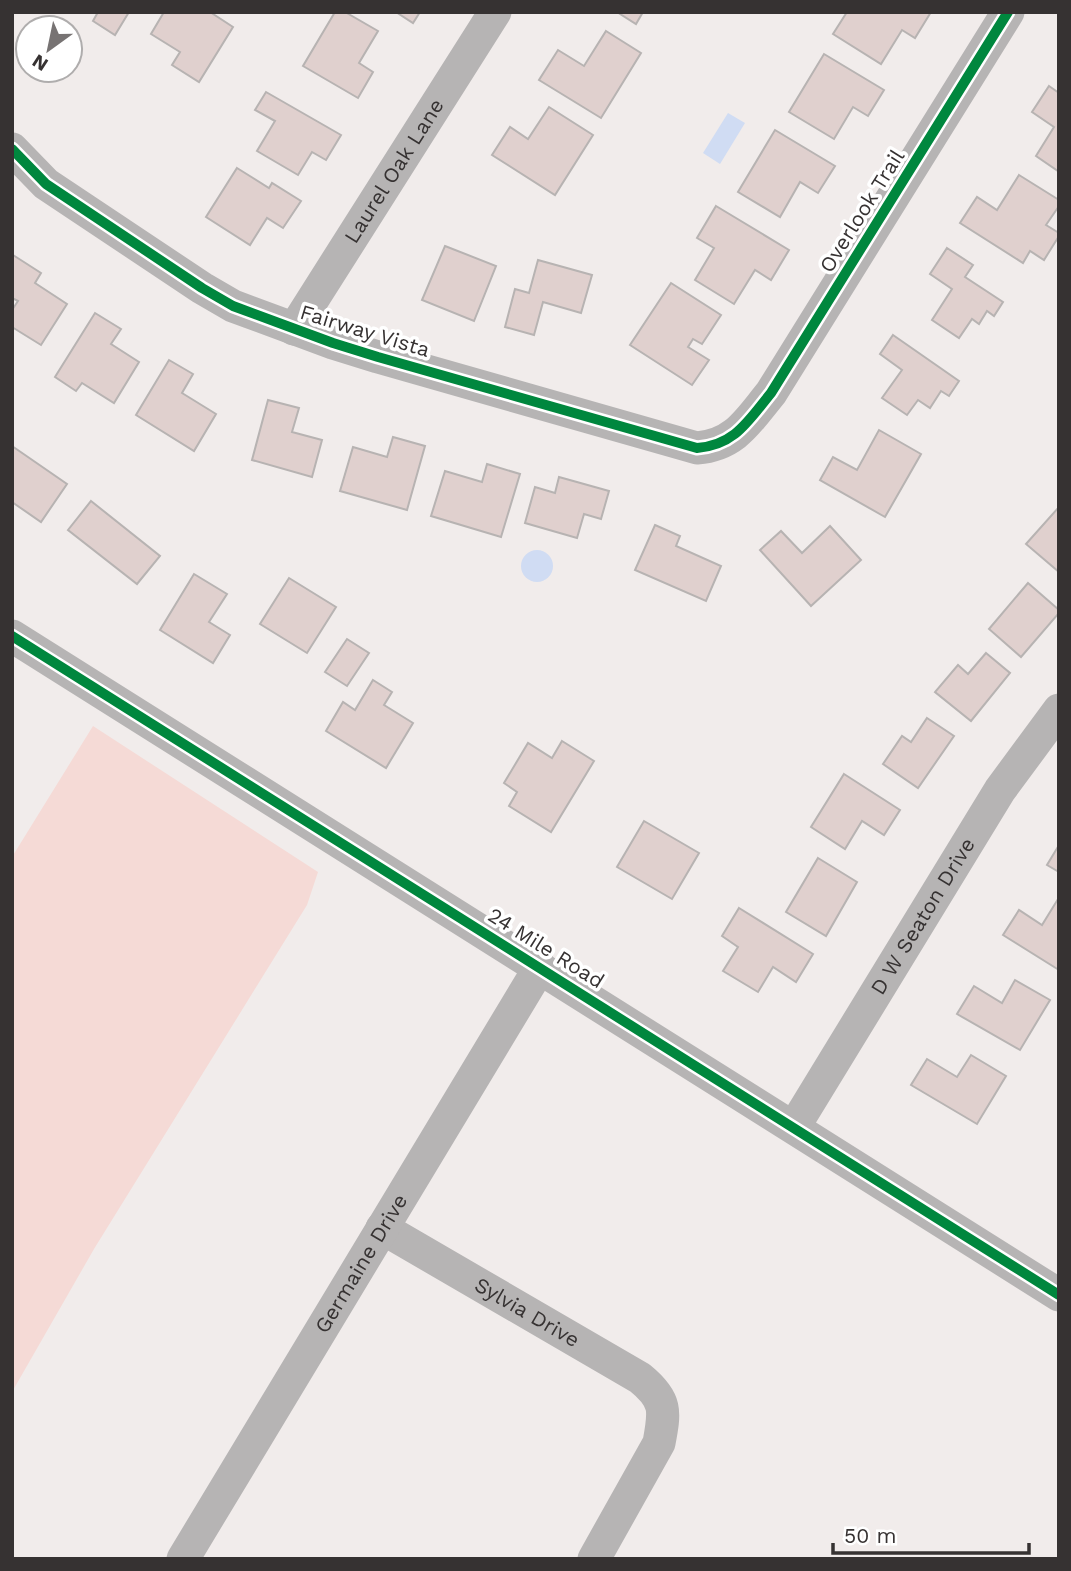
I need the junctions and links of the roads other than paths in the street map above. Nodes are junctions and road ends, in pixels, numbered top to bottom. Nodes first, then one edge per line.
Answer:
1 (495, 12) edge
2 (1008, 12) edge
3 (12, 149) edge
4 (294, 330) junction
5 (743, 427) joint
6 (12, 636) edge
7 (1059, 710) edge
8 (540, 967) junction
9 (794, 1127) junction
10 (382, 1228) junction
11 (1059, 1295) edge
12 (183, 1559) edge
13 (594, 1559) edge

1 - 4 street, Laurel Oak Lane
2 - 5 street, Overlook Trail
3 - 4 street, Fairway Vista
4 - 5 street, Fairway Vista
6 - 8 street, 24 Mile Road
7 - 9 street, D W Seaton Drive
8 - 9 street, 24 Mile Road
8 - 10 street, Germaine Drive
9 - 11 street, 24 Mile Road
10 - 12 street, Germaine Drive
10 - 13 street, Sylvia Drive

